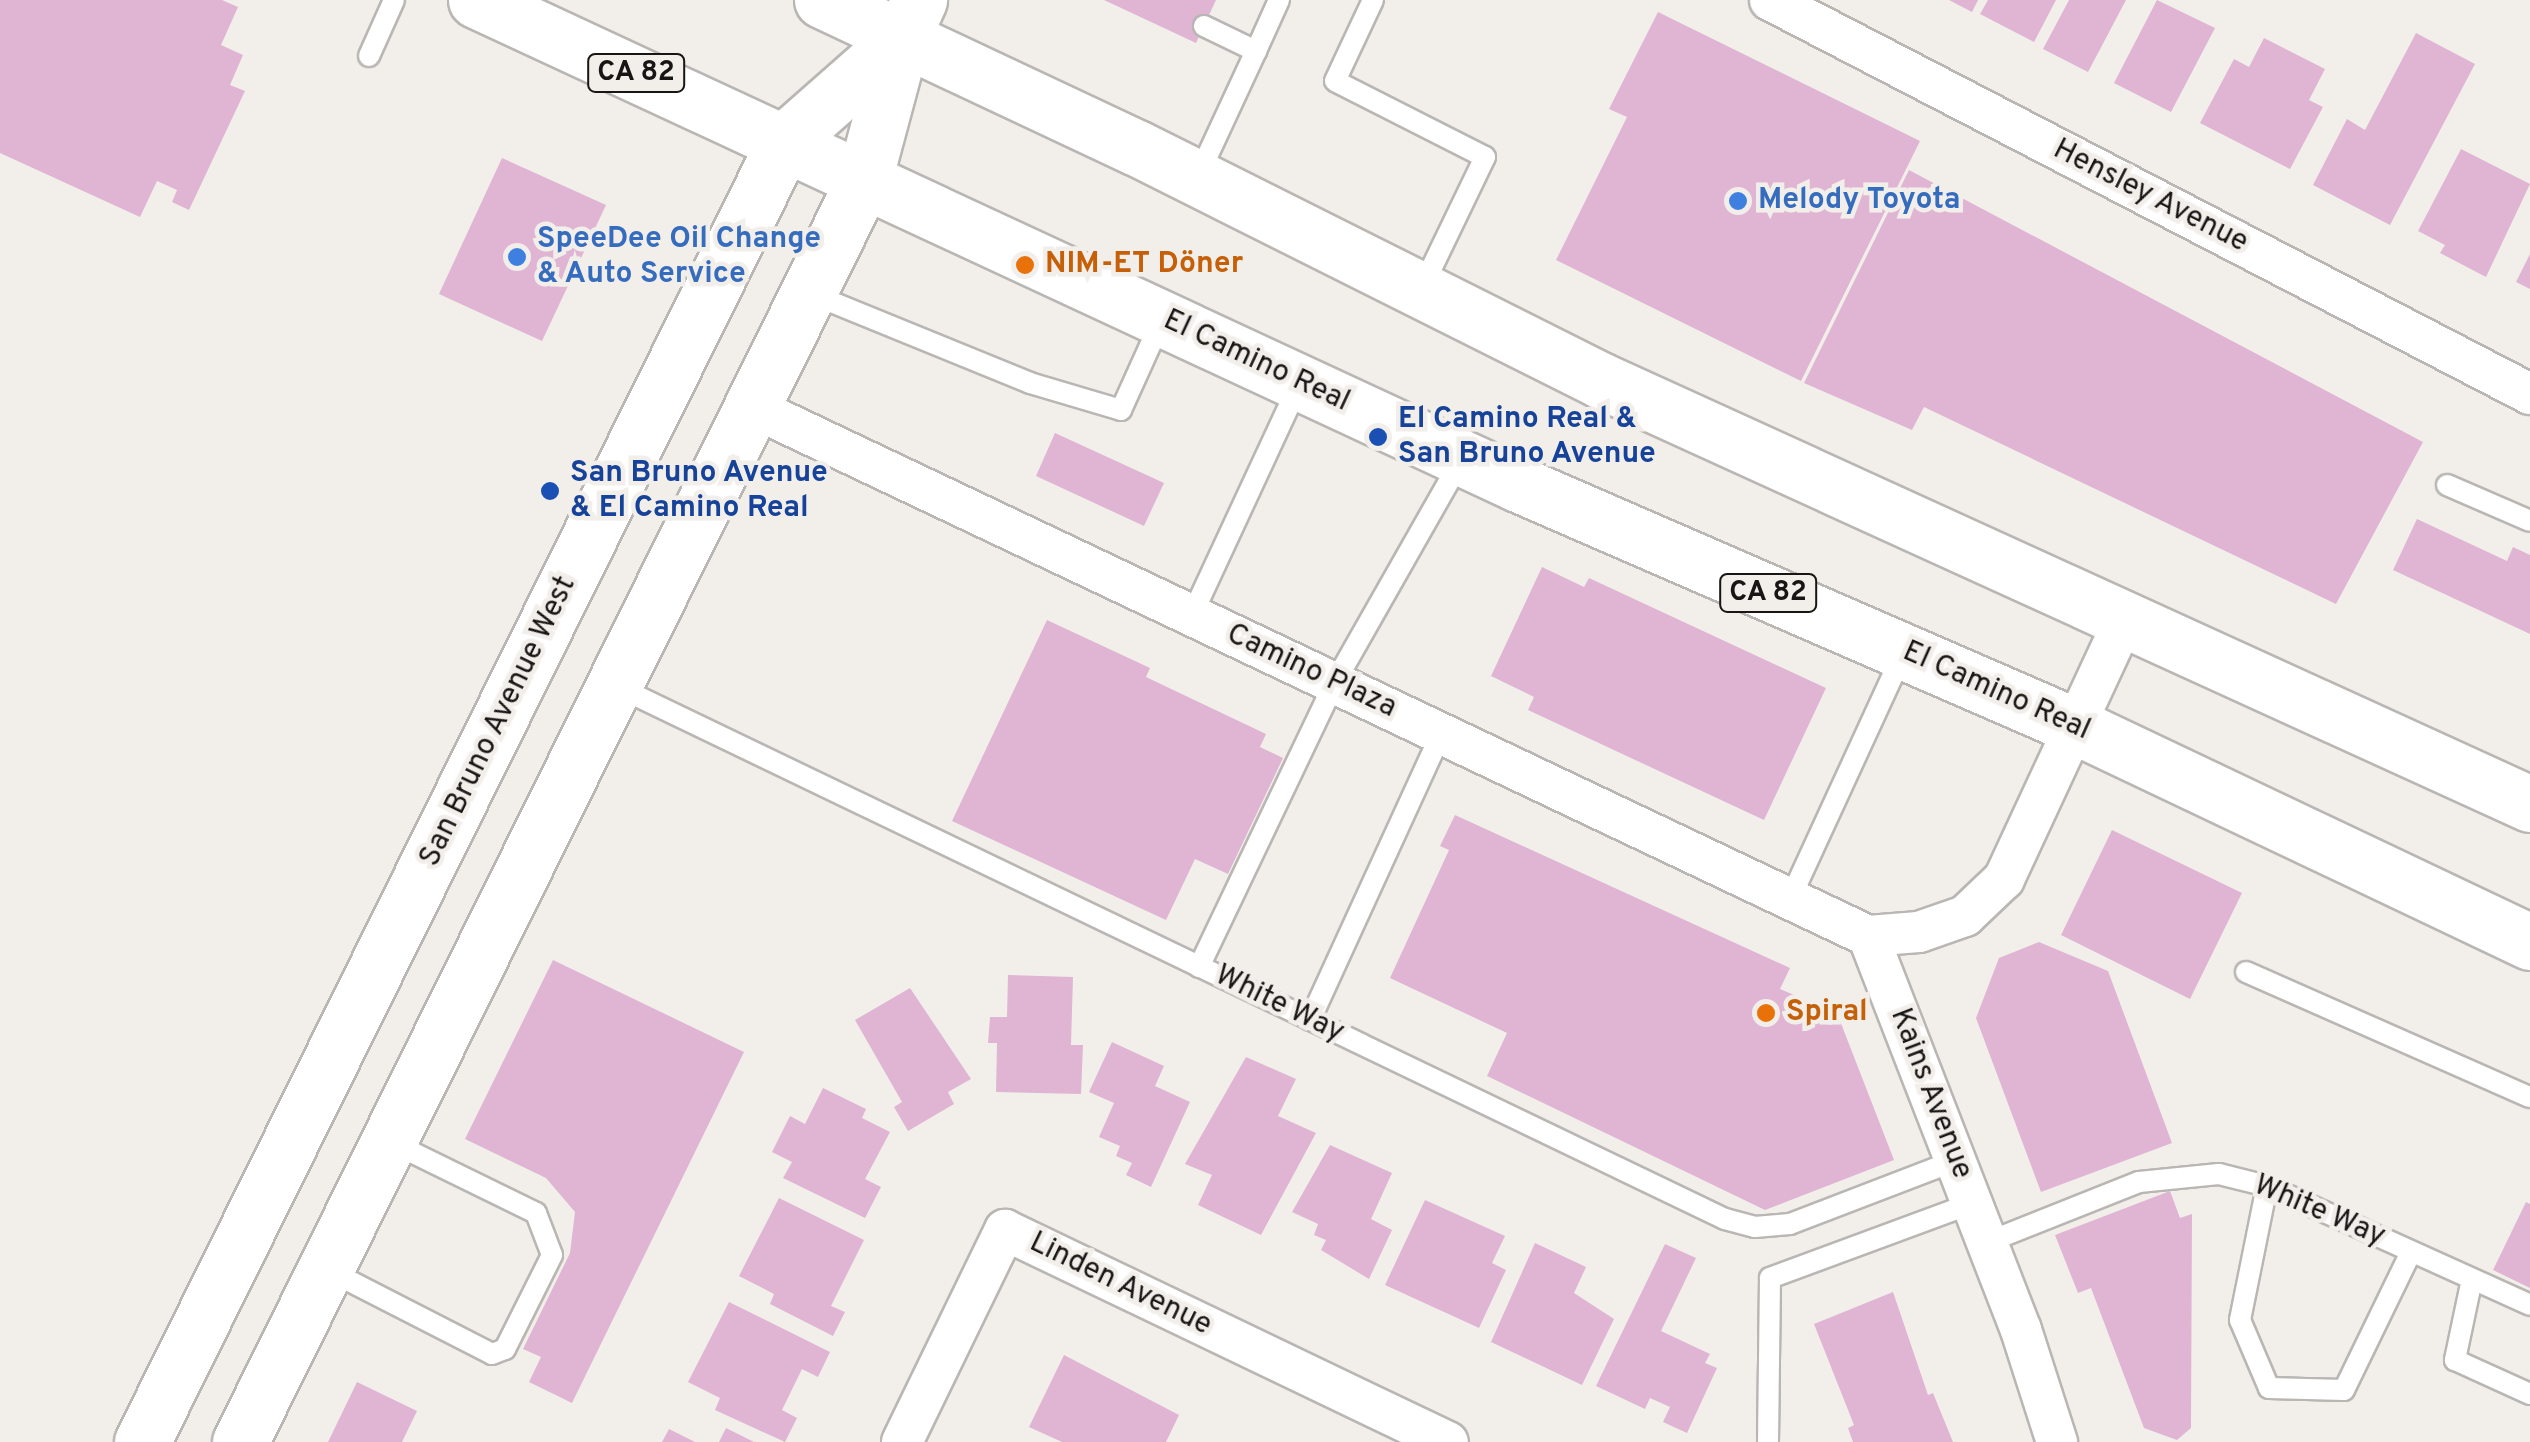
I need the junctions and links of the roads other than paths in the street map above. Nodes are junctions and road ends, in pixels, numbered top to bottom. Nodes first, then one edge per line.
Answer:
1 (394, 0) edge
2 (476, 0) edge
3 (822, 0) edge
4 (1279, 0) edge
5 (1373, 0) edge
6 (1770, 0) edge
7 (911, 19) edge
8 (1204, 26) dead end
9 (1256, 51) junction
10 (369, 56) dead end
11 (786, 142) junction
12 (1197, 178) junction
13 (864, 180) junction
14 (1421, 290) junction
15 (810, 293) junction
16 (1162, 318) junction
17 (1300, 383) junction
18 (2530, 394) edge
19 (754, 408) junction
20 (1462, 458) junction
21 (2447, 485) dead end
22 (2530, 520) edge
23 (1192, 615) junction
24 (2125, 618) junction
25 (1904, 651) junction
26 (1335, 682) junction
27 (613, 685) junction
28 (2075, 726) junction
29 (1441, 734) junction
30 (2530, 804) edge
31 (1790, 899) junction
32 (1868, 936) junction
33 (2530, 942) edge
34 (1199, 967) junction
35 (2246, 972) dead end
36 (1310, 1020) junction
37 (2530, 1097) edge
38 (389, 1141) junction
39 (1956, 1160) junction
40 (2267, 1186) junction
41 (1973, 1202) junction
42 (1988, 1242) junction
43 (2412, 1252) junction
44 (326, 1268) junction
45 (2472, 1279) junction
46 (2530, 1306) edge
47 (2530, 1394) edge
48 (142, 1442) edge
49 (240, 1442) edge
50 (902, 1442) edge
51 (1448, 1442) edge
52 (1768, 1442) edge
53 (2057, 1442) edge

1 - 10 lane
2 - 11 main road, El Camino Real / CA 82
3 - 7 main road
4 - 9 lane
5 - 14 lane
6 - 18 street, Hensley Avenue
7 - 11 main road, San Bruno Avenue West
7 - 12 main road
7 - 13 main road
8 - 9 lane
9 - 12 lane
11 - 13 main road, El Camino Real / CA 82
11 - 48 main road, San Bruno Avenue West
12 - 14 main road
13 - 15 main road
13 - 16 main road, El Camino Real / CA 82
14 - 24 main road
15 - 16 lane
15 - 19 main road
16 - 17 main road, El Camino Real / CA 82
17 - 20 main road, El Camino Real / CA 82
17 - 23 lane
19 - 23 street, Camino Plaza
19 - 27 main road
20 - 25 main road, El Camino Real / CA 82
20 - 26 lane
21 - 22 lane
23 - 26 street, Camino Plaza
24 - 28 street
24 - 30 main road
25 - 28 main road, El Camino Real / CA 82
25 - 31 lane
26 - 29 street, Camino Plaza
26 - 34 lane
27 - 34 lane, White Way
27 - 38 main road
28 - 32 street
28 - 33 main road, El Camino Real / CA 82
29 - 31 street, Camino Plaza
29 - 36 lane
31 - 32 street, Camino Plaza
32 - 39 street, Kains Avenue
34 - 36 lane, White Way
35 - 37 lane
36 - 39 lane, White Way
38 - 44 main road
38 - 44 lane
39 - 41 street, Kains Avenue
40 - 42 lane, White Way
40 - 43 lane, White Way
40 - 43 lane
41 - 42 street, Kains Avenue
41 - 52 lane
42 - 53 street, Kains Avenue
43 - 45 lane, White Way
44 - 49 main road
45 - 46 lane, White Way
45 - 47 lane
50 - 51 street, Linden Avenue

